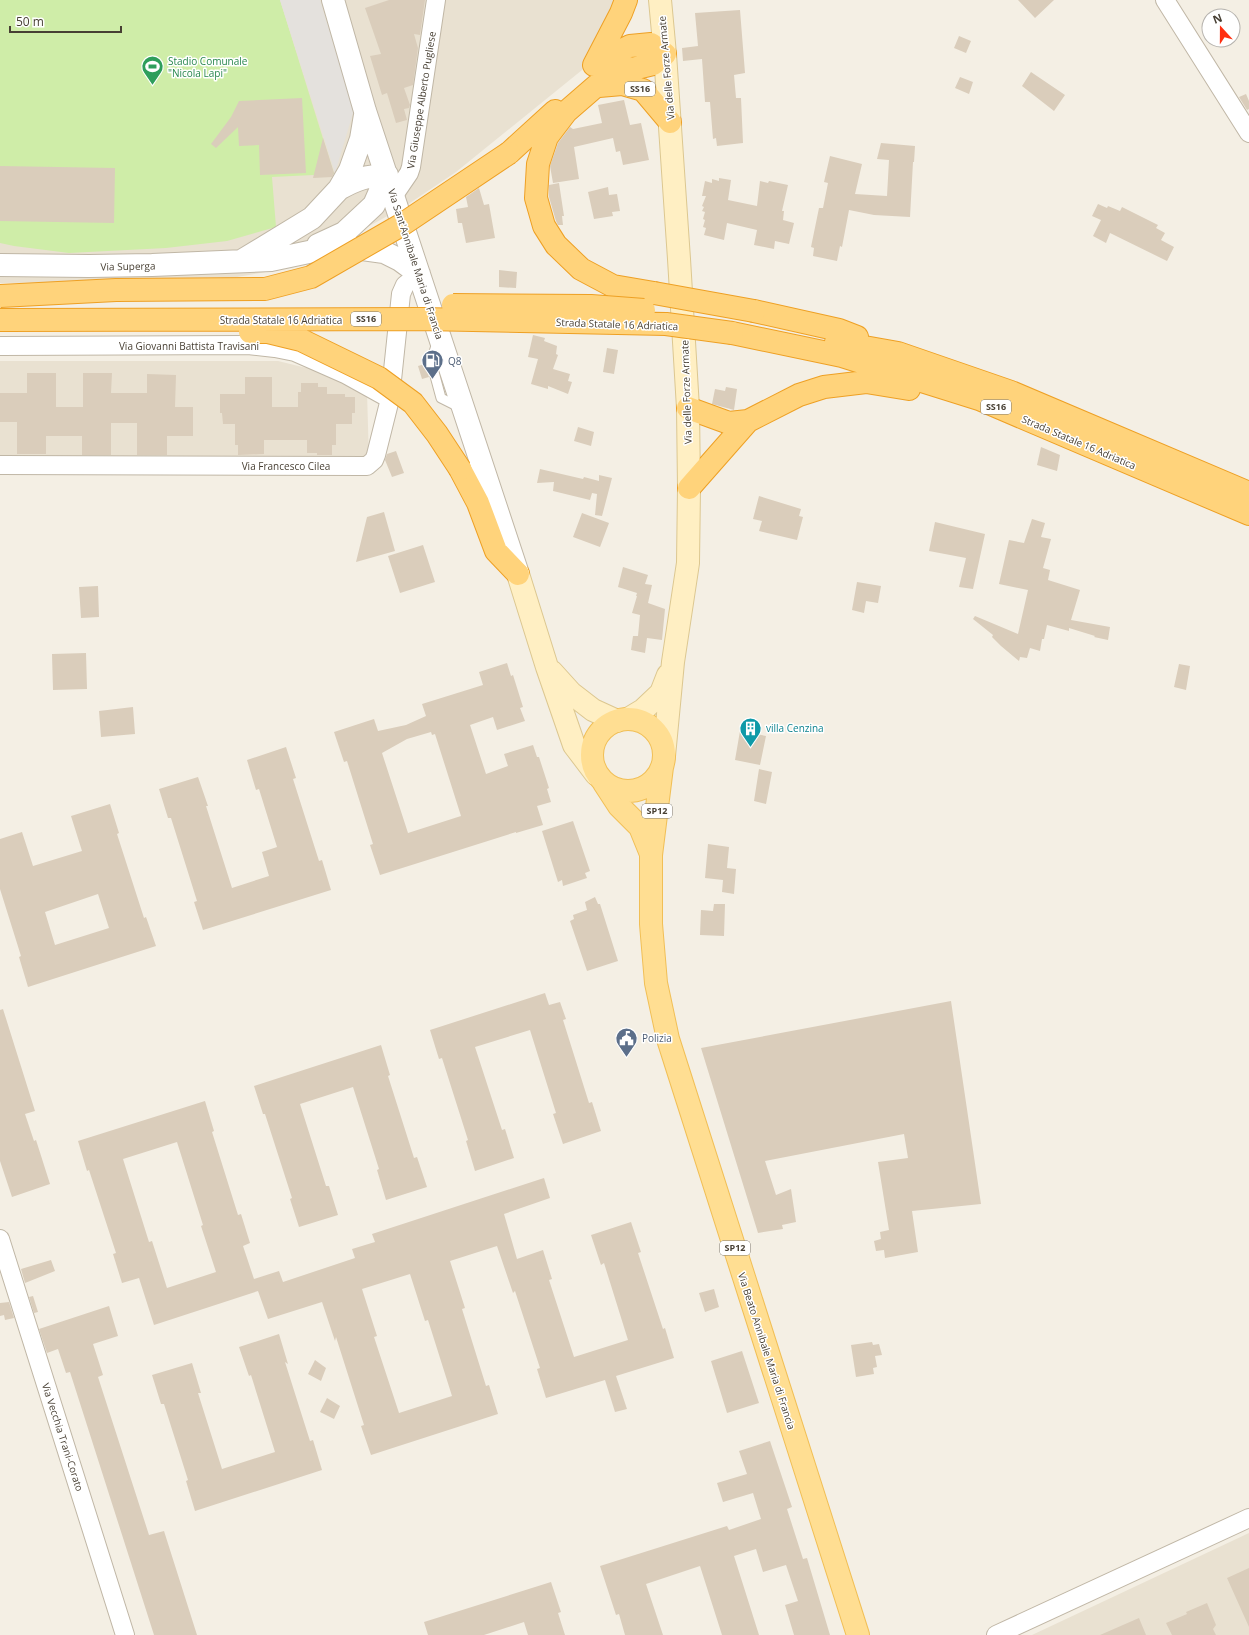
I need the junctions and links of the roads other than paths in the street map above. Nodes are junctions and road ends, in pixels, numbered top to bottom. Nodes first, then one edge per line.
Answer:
1 (333, 0) edge
2 (436, 0) edge
3 (626, 0) edge
4 (660, 0) edge
5 (1165, 0) edge
6 (665, 54) junction
7 (596, 63) junction
8 (596, 86) junction
9 (365, 111) junction
10 (670, 122) junction
11 (1249, 133) edge
12 (390, 186) junction
13 (339, 189) junction
14 (301, 253) junction
15 (242, 261) junction
16 (4, 263) edge
17 (420, 274) junction
18 (0, 296) edge
19 (4, 316) edge
20 (731, 326) junction
21 (0, 346) edge
22 (898, 353) junction
23 (390, 399) junction
24 (688, 408) junction
25 (748, 421) junction
26 (1115, 457) junction
27 (0, 465) edge
28 (689, 488) junction
29 (1249, 493) edge
30 (1249, 514) edge
31 (518, 574) junction
32 (673, 662) junction
33 (547, 667) junction
34 (622, 720) junction
35 (663, 762) junction
36 (600, 778) junction
37 (651, 855) junction
38 (0, 1239) edge
39 (1249, 1518) edge
40 (125, 1635) edge
41 (858, 1635) edge
42 (996, 1635) edge

1 - 9 street, Via Sant'Annibale Maria di Francia
2 - 12 street, Via Giuseppe Alberto Pugliese
3 - 7 highway
4 - 6 main road, Via delle Forze Armate
5 - 11 street
6 - 7 highway
6 - 8 highway, SS16
6 - 10 main road, Via delle Forze Armate
7 - 18 highway, bridge
8 - 10 highway, SS16
8 - 22 highway, SS16, bridge
9 - 12 street, Via Sant'Annibale Maria di Francia
9 - 13 street, Via Superga
10 - 24 main road, Via delle Forze Armate
12 - 13 street, Via Superga
12 - 14 street, Via Superga
12 - 17 street, Via Sant'Annibale Maria di Francia
13 - 15 street, Via Superga
14 - 15 street, Via Superga
14 - 17 street, Via Superga
15 - 16 street, Via Superga
17 - 23 street, Via Francesco Cilea
17 - 31 street, Via Sant'Annibale Maria di Francia
19 - 20 highway, Strada Statale 16 Adriatica / SS16, bridge
19 - 31 highway, SS16, bridge
20 - 22 highway, Strada Statale 16 Adriatica / SS16
20 - 26 highway, Strada Statale 16 Adriatica / SS16
21 - 23 street, Via Giovanni Battista Travisani
22 - 29 highway, Strada Statale 16 Adriatica / SS16
23 - 27 street, Via Francesco Cilea
24 - 25 highway, SS16
24 - 28 main road, Via delle Forze Armate
25 - 26 highway, SS16
25 - 28 highway, SS16
26 - 30 highway, Strada Statale 16 Adriatica / SS16
28 - 32 main road, Via delle Forze Armate
31 - 33 main road
32 - 34 main road, Via delle Forze Armate
32 - 35 main road, Via delle Forze Armate
33 - 34 main road
33 - 36 main road
34 - 35 main road
34 - 36 main road
35 - 36 main road
35 - 37 main road, Via Beato Annibale Maria di Francia / SP12
36 - 37 main road, Via Beato Annibale Maria di Francia / SP12
37 - 41 main road, Via Beato Annibale Maria di Francia / SP12
38 - 40 street, Via Vecchia Trani-Corato
39 - 42 street

